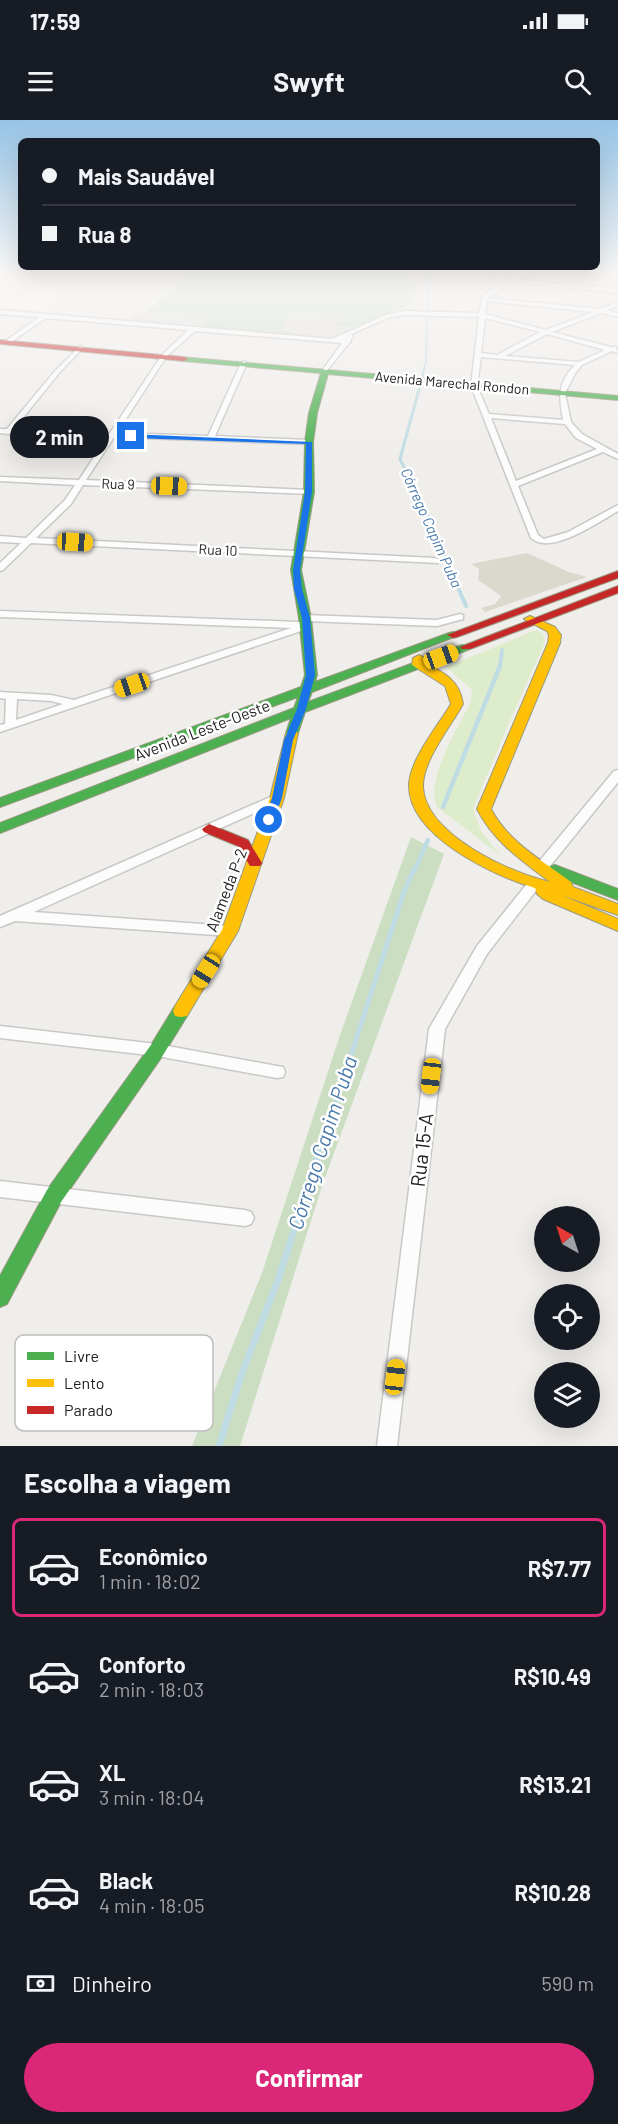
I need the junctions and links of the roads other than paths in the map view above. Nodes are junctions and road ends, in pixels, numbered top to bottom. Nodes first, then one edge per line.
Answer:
1 (17, 334) edge
2 (188, 334) edge
3 (261, 334) edge
4 (347, 334) edge
5 (353, 334) edge
6 (480, 334) edge
7 (542, 334) edge
8 (559, 334) edge
9 (331, 340) junction
10 (4, 342) edge
11 (348, 342) junction
12 (80, 348) junction
13 (616, 349) edge
14 (164, 356) junction
15 (477, 356) junction
16 (496, 358) junction
17 (244, 363) junction
18 (580, 364) junction
19 (325, 371) junction
20 (474, 386) junction
21 (562, 393) junction
22 (618, 398) edge
23 (486, 416) junction
24 (567, 422) junction
25 (4, 431) edge
26 (111, 435) junction
27 (210, 439) junction
28 (309, 442) junction
29 (602, 450) junction
30 (618, 457) edge
31 (0, 479) edge
32 (81, 483) junction
33 (515, 484) junction
34 (309, 492) junction
35 (618, 508) edge
36 (0, 539) edge
37 (30, 540) junction
38 (300, 554) junction
39 (435, 561) dead end
40 (0, 568) edge
41 (618, 574) edge
42 (618, 589) edge
43 (0, 614) edge
44 (502, 617) junction
45 (536, 620) junction
46 (306, 622) junction
47 (464, 623) junction
48 (418, 665) junction
49 (308, 688) junction
50 (6, 695) edge
51 (75, 704) junction
52 (301, 709) junction
53 (5, 727) edge
54 (249, 729) junction
55 (289, 740) junction
56 (618, 774) edge
57 (277, 798) junction
58 (0, 803) edge
59 (0, 828) edge
60 (209, 829) junction
61 (255, 863) junction
62 (539, 875) junction
63 (618, 895) edge
64 (618, 910) edge
65 (14, 916) junction
66 (0, 922) edge
67 (618, 925) edge
68 (230, 931) junction
69 (0, 1032) edge
70 (156, 1050) junction
71 (277, 1072) dead end
72 (0, 1189) edge
73 (54, 1196) junction
74 (245, 1218) dead end
75 (0, 1297) edge
76 (387, 1446) edge

1 - 10 street
2 - 14 street
3 - 9 street
4 - 9 street
5 - 11 street, Alameda P-2
6 - 15 street
7 - 16 street
8 - 13 street
9 - 11 street
10 - 12 main road, Avenida Marechal Rondon
11 - 19 street, Alameda P-2
12 - 14 main road, Avenida Marechal Rondon
12 - 25 street
13 - 18 street
14 - 17 main road, Avenida Marechal Rondon
14 - 26 street
15 - 16 street
15 - 20 street
16 - 18 street
17 - 19 main road, Avenida Marechal Rondon
17 - 27 street
18 - 21 street
19 - 20 main road, Avenida Marechal Rondon
19 - 28 main road, Alameda P-2
20 - 21 main road, Avenida Marechal Rondon
20 - 23 street
21 - 22 main road, Avenida Marechal Rondon
21 - 24 street
23 - 24 street
23 - 33 street
24 - 29 street
25 - 26 street
26 - 27 street
26 - 32 street
27 - 28 street
28 - 34 main road, Alameda P-2
29 - 30 street
29 - 33 street
31 - 32 street, Rua 9
32 - 34 street, Rua 9
32 - 37 street
33 - 35 street
34 - 38 main road, Alameda P-2
36 - 37 street, Rua 10
37 - 38 street, Rua 10
37 - 40 street
38 - 39 street, Rua 10
38 - 46 main road, Alameda P-2
41 - 44 main road, Avenida Leste-Oeste
42 - 45 main road, Avenida Leste-Oeste
43 - 46 street
44 - 45 main road
44 - 47 main road, Avenida Leste-Oeste
45 - 48 main road, Avenida Leste-Oeste
45 - 62 main road
46 - 47 street
46 - 49 main road, Alameda P-2
46 - 51 street
47 - 48 main road
47 - 49 main road, Avenida Leste-Oeste
48 - 52 main road, Avenida Leste-Oeste
48 - 62 main road
49 - 52 main road, Alameda P-2
49 - 58 main road, Avenida Leste-Oeste
50 - 51 street
50 - 53 street
51 - 53 street
52 - 54 main road, Avenida Leste-Oeste
52 - 55 main road, Alameda P-2
54 - 55 main road
54 - 59 main road, Avenida Leste-Oeste
55 - 57 main road, Alameda P-2
56 - 62 street, Rua 15-A
57 - 60 street
57 - 61 main road, Alameda P-2
60 - 61 main road
60 - 65 street
61 - 68 main road, Alameda P-2
62 - 63 main road
62 - 64 main road
62 - 67 main road
62 - 76 street, Rua 15-A
65 - 66 street
65 - 68 street
68 - 70 main road, Alameda P-2
69 - 70 street
70 - 71 street
70 - 73 main road, Alameda P-2
72 - 73 street
73 - 74 street
73 - 75 main road, Alameda P-2

